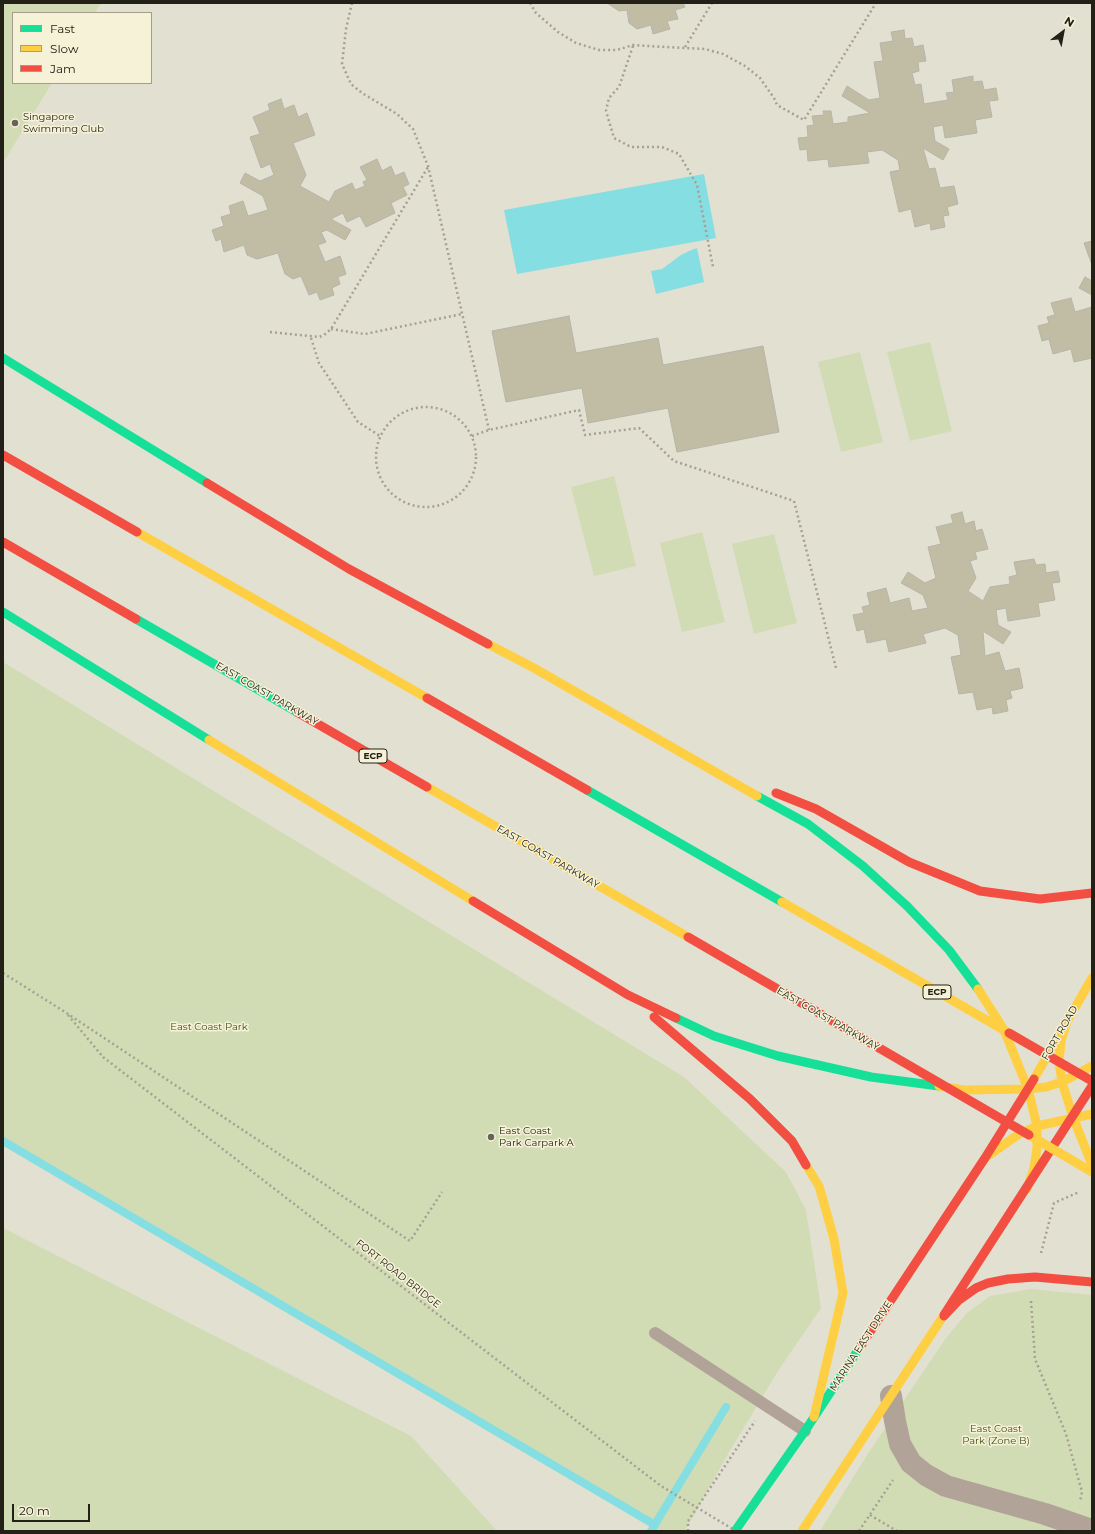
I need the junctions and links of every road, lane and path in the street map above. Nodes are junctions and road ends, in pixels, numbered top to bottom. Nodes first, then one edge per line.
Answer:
1 (352, 3) edge
2 (530, 3) edge
3 (712, 3) edge
4 (876, 3) edge
5 (633, 46) junction
6 (685, 47) junction
7 (428, 166) junction
8 (713, 267) dead end
9 (462, 314) junction
10 (331, 329) junction
11 (270, 332) dead end
12 (311, 337) junction
13 (3, 358) edge
14 (489, 430) junction
15 (380, 436) junction
16 (472, 436) junction
17 (3, 455) edge
18 (3, 542) edge
19 (3, 612) edge
20 (836, 668) dead end
21 (697, 762) junction
22 (1092, 893) edge
23 (3, 973) edge
24 (1092, 978) edge
25 (628, 995) junction
26 (65, 1012) junction
27 (1067, 1022) junction
28 (1092, 1066) edge
29 (1092, 1081) edge
30 (1062, 1082) junction
31 (1092, 1086) edge
32 (1028, 1089) junction
33 (1092, 1114) edge
34 (1073, 1117) junction
35 (1037, 1126) junction
36 (985, 1158) junction
37 (1092, 1165) edge
38 (1092, 1172) edge
39 (1027, 1189) junction
40 (1086, 1189) dead end
41 (442, 1192) dead end
42 (1035, 1277) junction
43 (1092, 1282) edge
44 (944, 1316) junction
45 (655, 1333) dead end
46 (891, 1396) junction
47 (766, 1405) junction
48 (814, 1417) junction
49 (805, 1431) junction
50 (870, 1515) dead end
51 (1083, 1527) edge
52 (688, 1531) edge
53 (735, 1531) edge
54 (802, 1531) edge
55 (897, 1531) edge

1 - 7 path
2 - 5 path
3 - 6 path
4 - 6 path
5 - 6 path
5 - 8 path
7 - 9 path
7 - 10 path
9 - 10 path
9 - 14 path
10 - 12 path
11 - 12 path
12 - 15 path
13 - 21 main road
14 - 16 path
14 - 20 path
15 - 16 path
15 - 16 path
17 - 29 main road, ECP, bridge
18 - 38 main road, EAST COAST PARKWAY / ECP, bridge
19 - 25 main road
21 - 22 main road
21 - 32 main road
23 - 26 path
24 - 27 main road, FORT ROAD
25 - 32 main road
25 - 48 main road
26 - 41 path
26 - 53 path, FORT ROAD BRIDGE, bridge
27 - 30 main road
27 - 32 main road, FORT ROAD
28 - 30 main road
30 - 32 main road
30 - 34 main road
31 - 34 main road
32 - 35 main road
32 - 36 main road, FORT ROAD
33 - 34 main road
34 - 35 main road
34 - 37 main road
34 - 39 main road
35 - 36 main road
35 - 39 main road
36 - 48 main road, MARINA EAST DRIVE
39 - 44 main road
40 - 42 path
42 - 43 main road
42 - 44 main road
42 - 51 path
44 - 46 main road
45 - 47 lane
46 - 51 street
46 - 54 main road
47 - 49 lane
47 - 52 path
48 - 49 main road, MARINA EAST DRIVE
49 - 53 main road, MARINA EAST DRIVE
50 - 55 path

